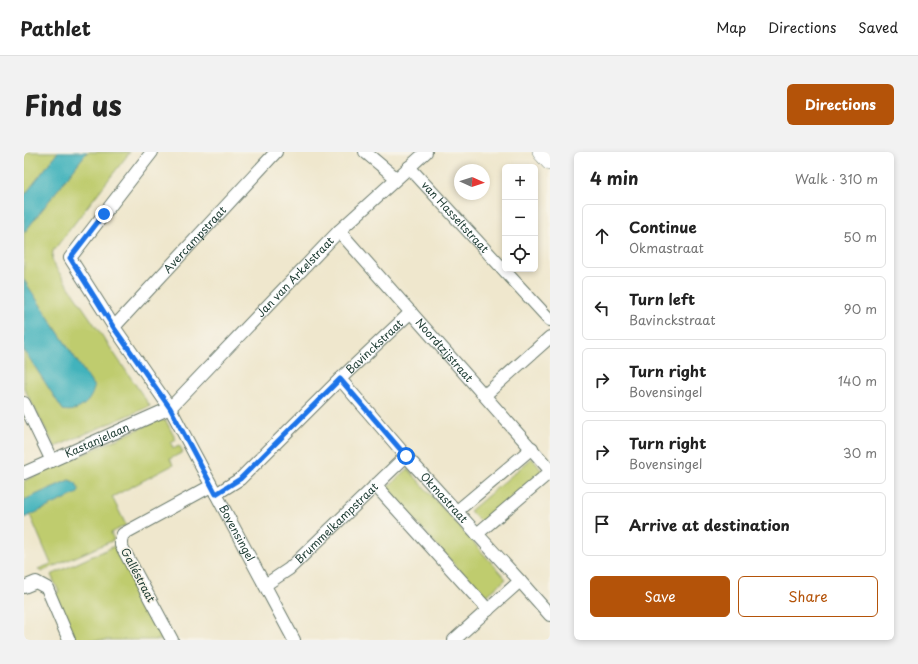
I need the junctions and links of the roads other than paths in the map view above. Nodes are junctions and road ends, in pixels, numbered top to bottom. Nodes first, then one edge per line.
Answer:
1 (152, 152) edge
2 (276, 152) edge
3 (366, 152) edge
4 (426, 152) edge
5 (541, 152) edge
6 (550, 162) edge
7 (409, 167) junction
8 (396, 178) junction
9 (339, 231) junction
10 (411, 312) junction
11 (550, 320) edge
12 (114, 328) junction
13 (550, 337) edge
14 (340, 379) junction
15 (485, 395) junction
16 (24, 403) edge
17 (170, 408) junction
18 (532, 448) junction
19 (406, 456) junction
20 (52, 461) junction
21 (550, 471) edge
22 (24, 473) edge
23 (375, 485) junction
24 (213, 490) junction
25 (457, 511) junction
26 (477, 534) junction
27 (520, 581) junction
28 (265, 585) junction
29 (24, 587) edge
30 (488, 610) junction
31 (550, 615) edge
32 (69, 640) edge
33 (172, 640) edge
34 (294, 640) edge
35 (454, 640) edge

1 - 12 street, Bovensingel
2 - 12 street, Avercampstraat
3 - 8 street
4 - 7 street, Jan van Arkelstraat
5 - 6 street
7 - 8 street, Jan van Arkelstraat
7 - 11 street, van Hasseltstraat
8 - 9 street, Jan van Arkelstraat
9 - 10 street, Noordtzijstraat
9 - 17 street, Jan van Arkelstraat
10 - 14 street, Bavinckstraat
10 - 15 street, Noordtzijstraat
12 - 17 street, Bovensingel
13 - 15 street
14 - 19 street, Okmastraat
14 - 24 street, Bavinckstraat
15 - 18 street, Noordtzijstraat
16 - 20 street
17 - 20 street, Kastanjelaan
17 - 24 street, Bovensingel
18 - 21 street, Noordtzijstraat
18 - 25 street
19 - 23 street, Brummelkampstraat
19 - 25 street, Okmastraat
20 - 22 street, Kastanjelaan
21 - 26 street
23 - 28 street, Brummelkampstraat
23 - 30 street
24 - 28 street, Bovensingel
24 - 33 street, Galléstraat
25 - 26 street, Okmastraat
26 - 27 street, Okmastraat
27 - 30 street
27 - 31 street, Okmastraat
28 - 34 street, Bovensingel
29 - 32 street
30 - 35 street

